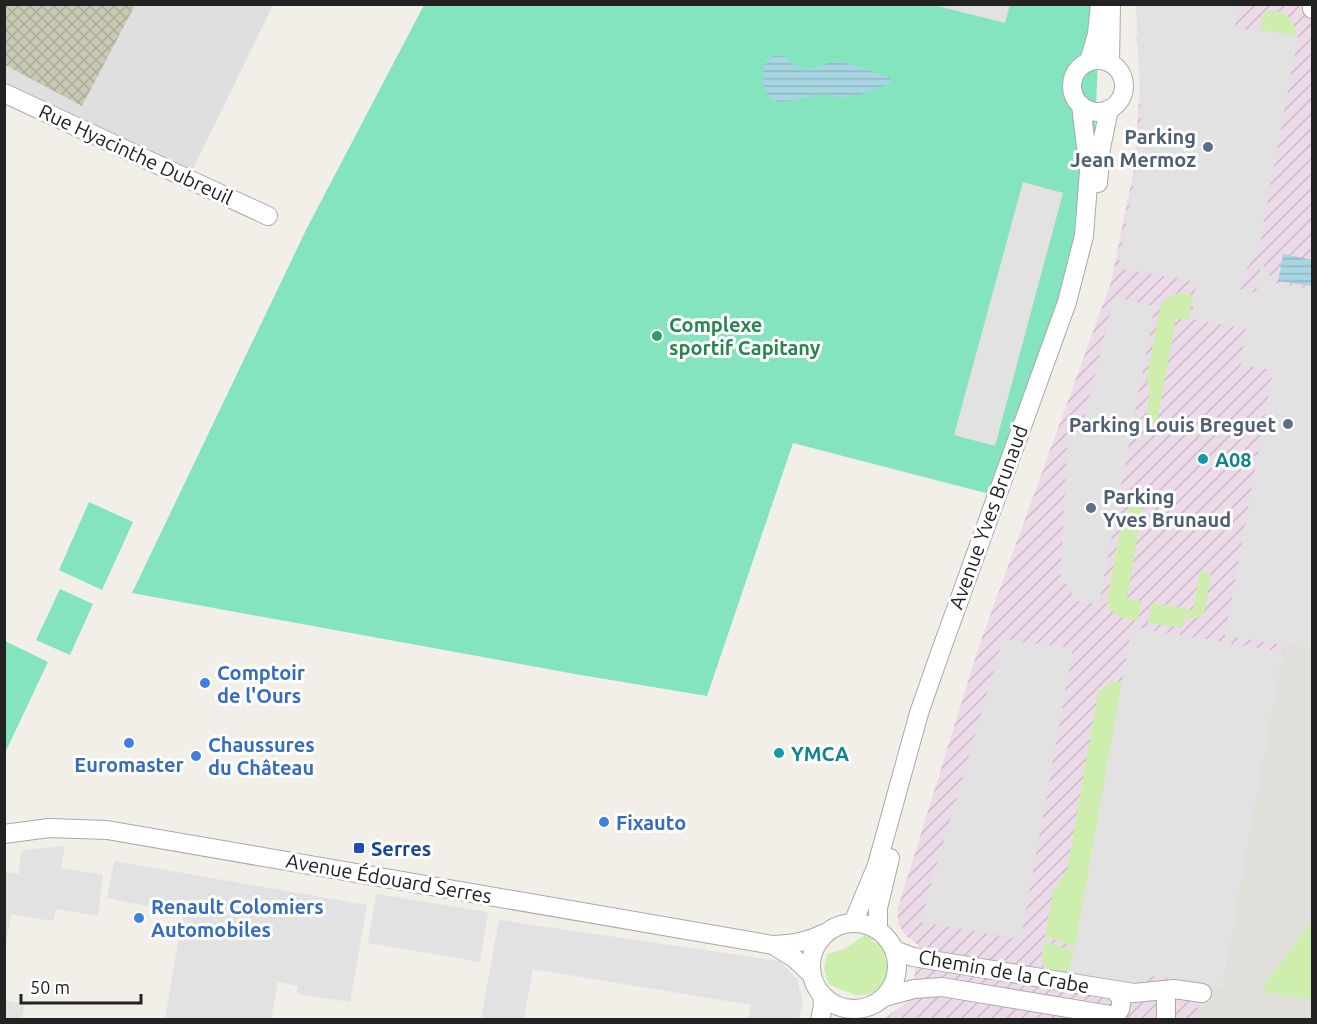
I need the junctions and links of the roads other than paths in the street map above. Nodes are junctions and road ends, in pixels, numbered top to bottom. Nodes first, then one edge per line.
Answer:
1 (1100, 4) edge
2 (1111, 4) edge
3 (1312, 4) edge
4 (1312, 9) edge
5 (1089, 62) junction
6 (1110, 63) junction
7 (4, 93) edge
8 (1081, 105) junction
9 (1109, 109) junction
10 (268, 216) dead end
11 (4, 834) edge
12 (853, 923) junction
13 (878, 930) junction
14 (825, 933) junction
15 (773, 945) junction
16 (894, 950) junction
17 (811, 974) junction
18 (1114, 990) junction
19 (1166, 990) junction
20 (1134, 993) junction
21 (1202, 993) dead end
22 (822, 995) junction
23 (884, 997) junction
24 (858, 1009) junction
25 (1124, 1018) edge
26 (820, 1020) edge
27 (838, 1020) edge
28 (1166, 1020) edge

1 - 5 street
2 - 6 street
3 - 4 street
5 - 6 street
5 - 8 street
6 - 9 street
7 - 10 street, Rue Hyacinthe Dubreuil
8 - 9 street
8 - 12 street, Avenue Yves Brunaud
9 - 13 street, Avenue Yves Brunaud
11 - 15 street, Avenue Édouard Serres
12 - 13 street
12 - 14 street
13 - 16 street
14 - 15 street, Avenue Édouard Serres
14 - 17 street
15 - 17 street, Avenue Édouard Serres
16 - 18 street, Chemin de la Crabe
16 - 23 street
17 - 22 street
18 - 20 street, Chemin de la Crabe
18 - 25 street, Chemin de la Crabe
19 - 20 street, Chemin de la Crabe
19 - 21 street, Chemin de la Crabe
19 - 28 street
20 - 25 street
22 - 24 street
22 - 26 street
23 - 24 street
23 - 25 street, Chemin de la Crabe
24 - 27 street

